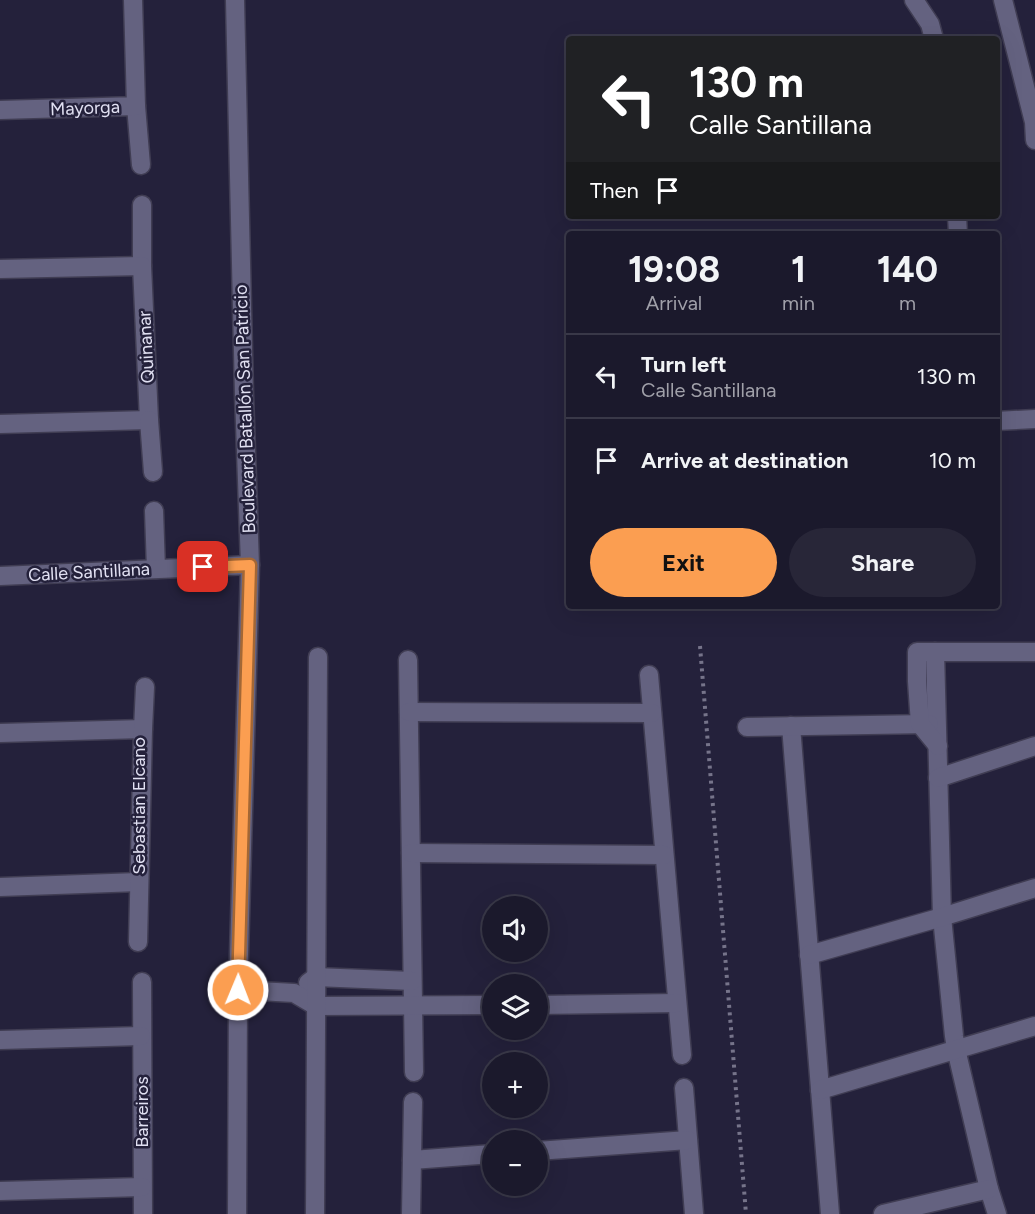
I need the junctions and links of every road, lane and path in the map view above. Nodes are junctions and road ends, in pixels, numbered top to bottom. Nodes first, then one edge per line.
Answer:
1 (133, 0) edge
2 (235, 0) edge
3 (914, 0) edge
4 (1003, 0) edge
5 (933, 36) edge
6 (136, 106) junction
7 (0, 110) edge
8 (1034, 128) edge
9 (141, 165) dead end
10 (142, 205) dead end
11 (142, 266) junction
12 (0, 269) edge
13 (1035, 419) edge
14 (149, 420) junction
15 (1000, 421) edge
16 (0, 424) edge
17 (153, 472) dead end
18 (154, 511) dead end
19 (250, 565) junction
20 (156, 569) junction
21 (0, 576) edge
22 (700, 646) dead end
23 (1035, 652) edge
24 (318, 657) dead end
25 (408, 660) dead end
26 (649, 675) dead end
27 (146, 687) dead end
28 (409, 712) junction
29 (652, 712) junction
30 (928, 724) junction
31 (791, 726) junction
32 (747, 727) dead end
33 (143, 729) junction
34 (0, 733) edge
35 (1035, 746) edge
36 (938, 778) junction
37 (411, 853) junction
38 (664, 855) junction
39 (139, 882) junction
40 (0, 887) edge
41 (1035, 888) edge
42 (942, 917) junction
43 (138, 942) dead end
44 (809, 955) junction
45 (316, 977) junction
46 (412, 981) junction
47 (142, 982) dead end
48 (238, 990) junction
49 (294, 993) junction
50 (677, 1003) junction
51 (482, 1005) edge
52 (548, 1005) edge
53 (316, 1006) junction
54 (413, 1006) junction
55 (1035, 1026) edge
56 (141, 1036) junction
57 (0, 1040) edge
58 (956, 1049) junction
59 (682, 1056) dead end
60 (414, 1072) dead end
61 (684, 1088) dead end
62 (820, 1090) junction
63 (412, 1102) dead end
64 (688, 1140) junction
65 (548, 1150) edge
66 (482, 1155) edge
67 (412, 1160) junction
68 (142, 1187) junction
69 (989, 1189) junction
70 (0, 1191) edge
71 (143, 1214) edge
72 (237, 1214) edge
73 (315, 1214) edge
74 (411, 1214) edge
75 (694, 1214) edge
76 (746, 1214) edge
77 (830, 1214) edge
78 (883, 1214) edge
79 (997, 1214) edge

1 - 6 street, Mayorga
2 - 19 street, Boulevard Batallón San Patricio
3 - 5 street
4 - 8 street
6 - 7 street, Mayorga
6 - 9 street
10 - 11 street, Quinanar
11 - 12 street
11 - 14 street, Quinanar
13 - 15 street
14 - 16 street
14 - 17 street, Quinanar
18 - 20 street
19 - 20 street, Calle Santillana
19 - 48 street, Boulevard Batallón San Patricio
20 - 21 street, Calle Santillana
22 - 76 path
23 - 30 street
24 - 45 street
25 - 28 street
26 - 29 street
27 - 33 street
28 - 29 street
28 - 37 street
29 - 38 street
30 - 31 street
30 - 36 street
31 - 32 street
31 - 44 street
33 - 34 street, Sebastian Elcano
33 - 39 street, Sebastian Elcano
35 - 36 street
36 - 42 street
37 - 38 street
37 - 46 street
38 - 50 street
39 - 40 street, Sebastian Elcano
39 - 43 street
41 - 42 street
42 - 44 street
42 - 58 street
44 - 62 street
45 - 46 street
45 - 49 street
45 - 53 street
46 - 54 street
47 - 56 street, Barreiros
48 - 49 street
48 - 72 street, Boulevard Batallón San Patricio
49 - 53 street
50 - 52 street
50 - 59 street
51 - 54 street
53 - 54 street
53 - 73 street
54 - 60 street
55 - 58 street
56 - 57 street
56 - 68 street, Barreiros
58 - 62 street
58 - 69 street
61 - 64 street
62 - 77 street
63 - 67 street
64 - 65 street
64 - 75 street
66 - 67 street
67 - 74 street
68 - 70 street
68 - 71 street, Barreiros
69 - 78 street
69 - 79 street

